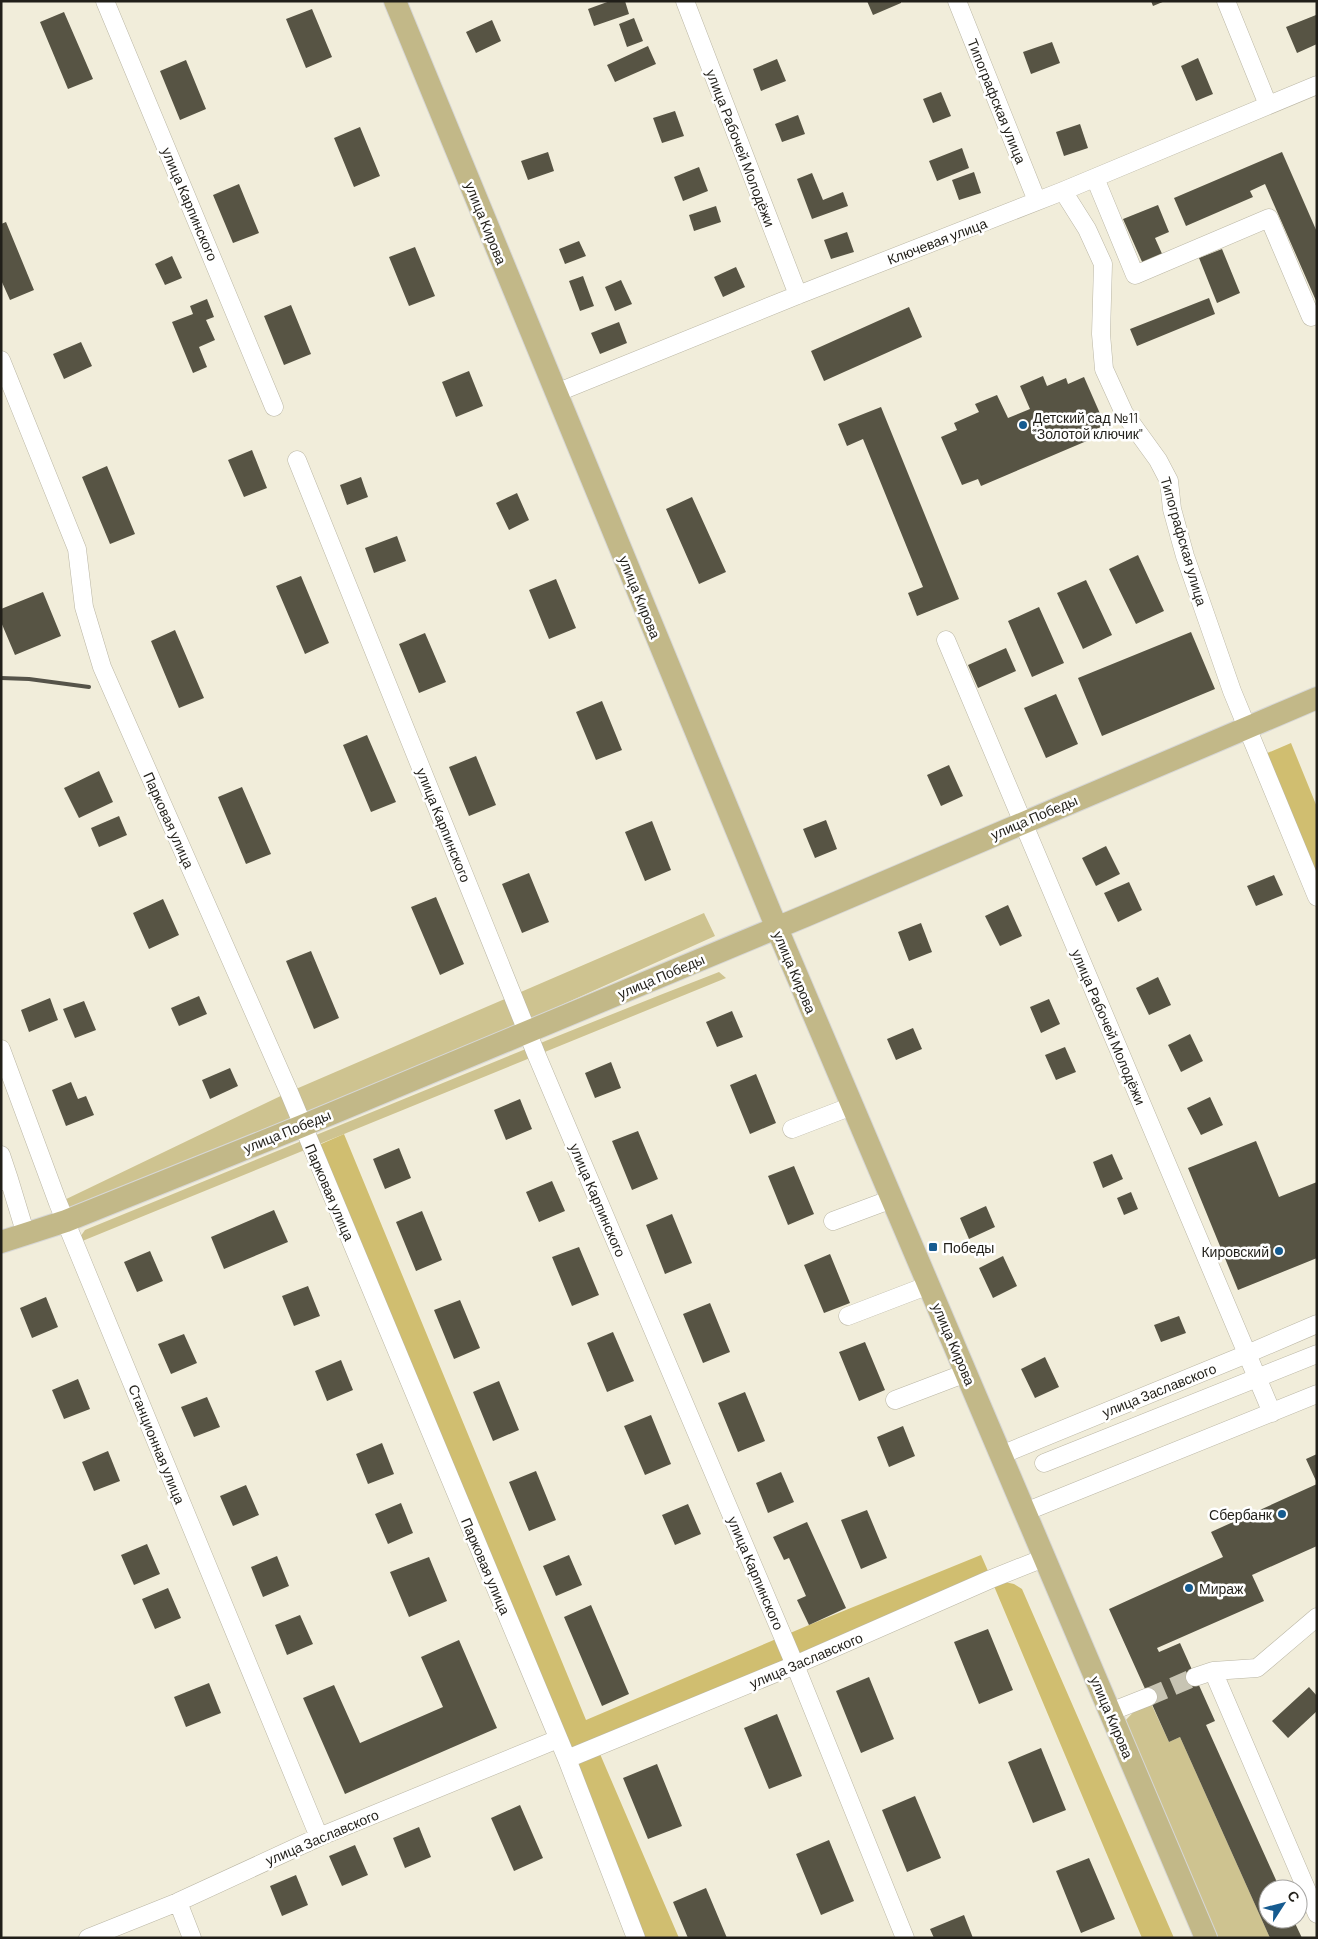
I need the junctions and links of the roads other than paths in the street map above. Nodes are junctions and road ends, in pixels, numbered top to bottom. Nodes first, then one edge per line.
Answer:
1 (105, 1) edge
2 (395, 1) edge
3 (685, 1) edge
4 (957, 1) edge
5 (1226, 1) edge
6 (1317, 85) edge
7 (1268, 105) junction
8 (1095, 178) junction
9 (1064, 191) junction
10 (1037, 201) junction
11 (798, 295) junction
12 (1311, 317) dead end
13 (1, 360) edge
14 (556, 393) junction
15 (274, 407) dead end
16 (297, 460) dead end
17 (946, 640) dead end
18 (1317, 698) edge
19 (1246, 728) junction
20 (1022, 822) junction
21 (1317, 896) edge
22 (776, 926) junction
23 (528, 1032) junction
24 (1, 1049) edge
25 (852, 1106) junction
26 (302, 1126) junction
27 (792, 1128) dead end
28 (1, 1155) edge
29 (5, 1180) edge
30 (892, 1199) junction
31 (66, 1221) junction
32 (833, 1221) dead end
33 (26, 1235) junction
34 (1, 1242) edge
35 (929, 1285) junction
36 (848, 1316) dead end
37 (1317, 1324) edge
38 (1247, 1354) junction
39 (1317, 1354) edge
40 (966, 1373) junction
41 (1257, 1377) junction
42 (1317, 1394) edge
43 (895, 1400) dead end
44 (1272, 1413) junction
45 (1001, 1455) junction
46 (1044, 1463) dead end
47 (1025, 1512) junction
48 (1044, 1558) junction
49 (1317, 1617) edge
50 (796, 1665) junction
51 (1213, 1671) junction
52 (1195, 1676) tunnel mouth
53 (1148, 1697) tunnel mouth
54 (1110, 1712) junction
55 (558, 1739) junction
56 (567, 1759) junction
57 (319, 1837) junction
58 (178, 1902) junction
59 (1317, 1914) edge
60 (109, 1934) edge
61 (88, 1938) edge
62 (192, 1938) edge
63 (636, 1938) edge
64 (905, 1938) edge
65 (1206, 1938) edge

1 - 15 street, улица Карпинского
2 - 14 main road, улица Кирова
3 - 11 street, улица Рабочей Молодёжи
4 - 10 street, Типографская улица
5 - 7 street
6 - 7 street, Ключевая улица
7 - 8 street, Ключевая улица
8 - 9 street, Ключевая улица
8 - 12 street
9 - 10 street, Ключевая улица
9 - 19 street, Типографская улица
10 - 11 street, Ключевая улица
11 - 14 street, Ключевая улица
13 - 26 street, Парковая улица
14 - 22 main road, улица Кирова
16 - 23 street, улица Карпинского
17 - 20 street, улица Рабочей Молодёжи
18 - 19 main road, улица Победы
19 - 20 main road, улица Победы
19 - 21 street, Типографская улица
20 - 22 main road, улица Победы
20 - 38 street, улица Рабочей Молодёжи
22 - 23 main road, улица Победы
22 - 25 main road, улица Кирова
23 - 26 main road, улица Победы
23 - 50 street, улица Карпинского
24 - 31 street, Станционная улица
25 - 27 street
25 - 30 main road, улица Кирова
26 - 31 main road, улица Победы
26 - 55 street, Парковая улица
28 - 29 street
29 - 33 street
30 - 32 street
30 - 35 main road, улица Кирова
31 - 33 main road, улица Победы
31 - 57 street, Станционная улица
33 - 34 main road, улица Победы
35 - 36 street
35 - 40 main road, улица Кирова
37 - 38 street, улица Заславского
38 - 41 street, улица Рабочей Молодёжи
38 - 45 street, улица Заславского
39 - 41 street, улица Заславского
40 - 43 street
40 - 45 main road, улица Кирова
41 - 44 street, улица Рабочей Молодёжи
41 - 46 street, улица Заславского
42 - 44 street
44 - 47 street
45 - 47 main road, улица Кирова
47 - 48 main road, улица Кирова
48 - 50 street, улица Заславского
48 - 54 main road, улица Кирова
49 - 51 street
50 - 56 street, улица Заславского
50 - 64 street, улица Карпинского
51 - 52 street
51 - 59 street
53 - 54 street
54 - 65 main road, улица Кирова
55 - 56 street, Парковая улица
55 - 57 street, улица Заславского
56 - 63 street, Парковая улица
57 - 58 street, улица Заславского
58 - 60 street, улица Заславского
58 - 62 street
60 - 61 street, улица Заславского

